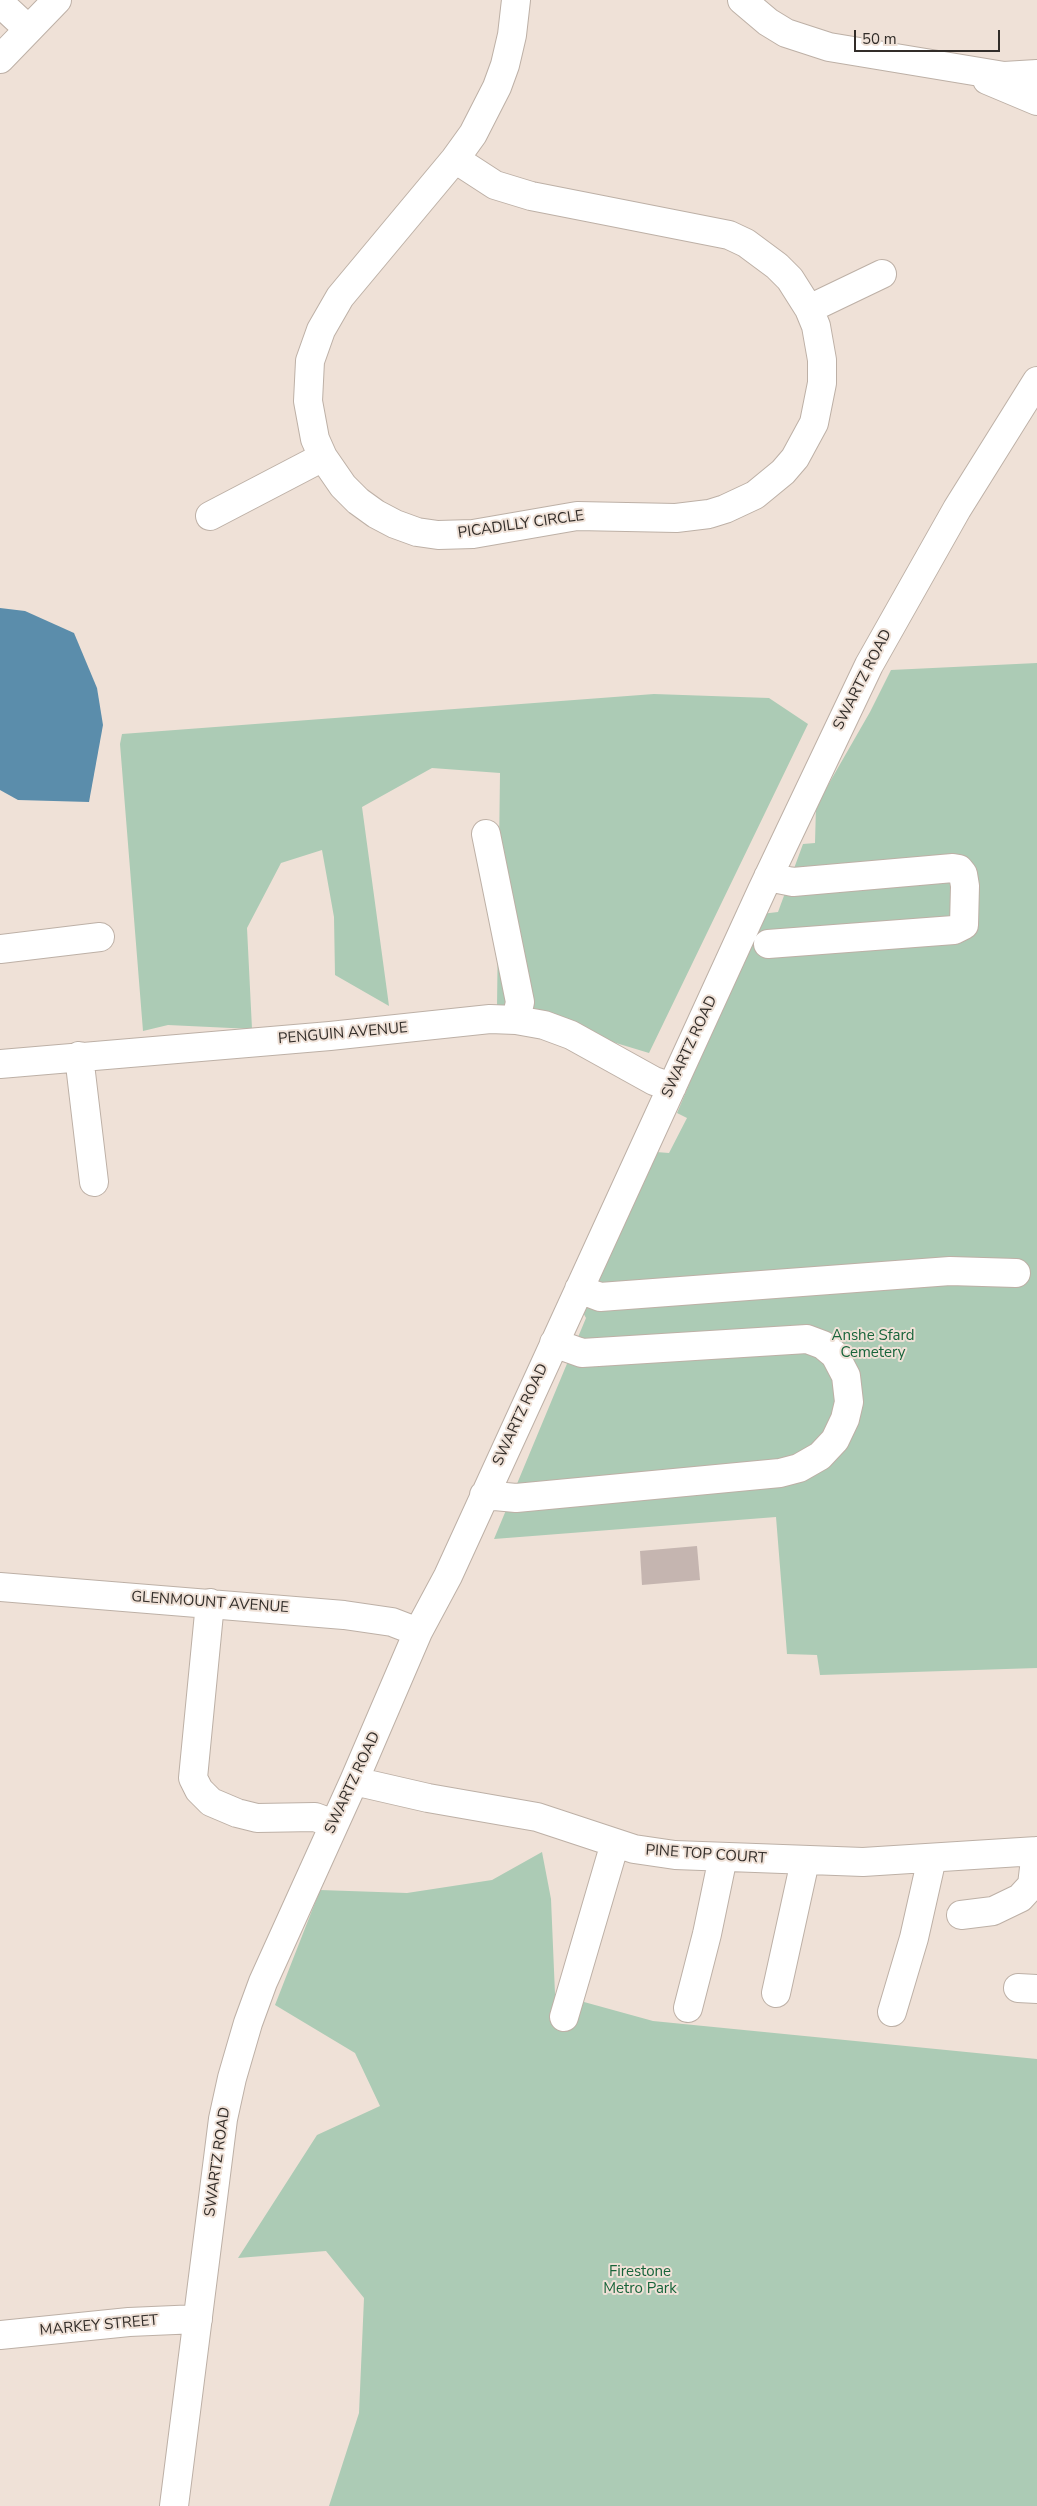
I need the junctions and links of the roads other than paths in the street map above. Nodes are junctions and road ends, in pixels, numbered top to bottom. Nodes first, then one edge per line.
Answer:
1 (57, 0) edge
2 (516, 0) edge
3 (742, 0) edge
4 (0, 3) edge
5 (28, 29) junction
6 (0, 59) edge
7 (962, 70) junction
8 (1037, 74) edge
9 (1037, 100) edge
10 (456, 159) junction
11 (882, 274) dead end
12 (809, 308) junction
13 (1037, 381) edge
14 (323, 457) junction
15 (210, 516) dead end
16 (486, 834) dead end
17 (768, 877) junction
18 (100, 938) dead end
19 (768, 944) dead end
20 (0, 949) edge
21 (516, 1020) junction
22 (79, 1056) junction
23 (0, 1064) edge
24 (672, 1087) junction
25 (94, 1182) dead end
26 (1016, 1272) dead end
27 (580, 1289) junction
28 (554, 1343) junction
29 (484, 1494) junction
30 (0, 1587) edge
31 (210, 1603) junction
32 (418, 1632) junction
33 (354, 1781) junction
34 (334, 1824) junction
35 (615, 1843) junction
36 (1036, 1851) edge
37 (723, 1857) junction
38 (932, 1858) junction
39 (805, 1861) junction
40 (1034, 1887) edge
41 (961, 1915) dead end
42 (776, 1993) dead end
43 (688, 2008) dead end
44 (892, 2012) dead end
45 (564, 2017) dead end
46 (198, 2319) junction
47 (0, 2335) edge
48 (174, 2506) edge

1 - 5 street
2 - 10 street, PICADILLY CIRCLE
3 - 7 street
4 - 5 street
5 - 6 street
7 - 8 street
7 - 9 street
10 - 12 street, PICADILLY CIRCLE
10 - 14 street, PICADILLY CIRCLE
11 - 12 street
12 - 14 street, PICADILLY CIRCLE
13 - 17 street, SWARTZ ROAD
14 - 15 street
16 - 21 street
17 - 19 street
17 - 24 street, SWARTZ ROAD
18 - 20 street
21 - 22 street, PENGUIN AVENUE
21 - 24 street, PENGUIN AVENUE
22 - 23 street, PENGUIN AVENUE
22 - 25 street
24 - 27 street, SWARTZ ROAD
26 - 27 street
27 - 28 street, SWARTZ ROAD
28 - 29 street, SWARTZ ROAD
28 - 29 street
29 - 32 street, SWARTZ ROAD
30 - 31 street, GLENMOUNT AVENUE
31 - 32 street, GLENMOUNT AVENUE
31 - 34 street
32 - 33 street, SWARTZ ROAD
33 - 34 street, SWARTZ ROAD
33 - 35 street, PINE TOP COURT
34 - 46 street, SWARTZ ROAD
35 - 37 street, PINE TOP COURT
35 - 45 street
36 - 38 street, PINE TOP COURT
36 - 40 street
37 - 39 street, PINE TOP COURT
37 - 43 street
38 - 39 street, PINE TOP COURT
38 - 44 street
39 - 42 street
40 - 41 street
46 - 47 street, MARKEY STREET
46 - 48 street, SWARTZ ROAD

